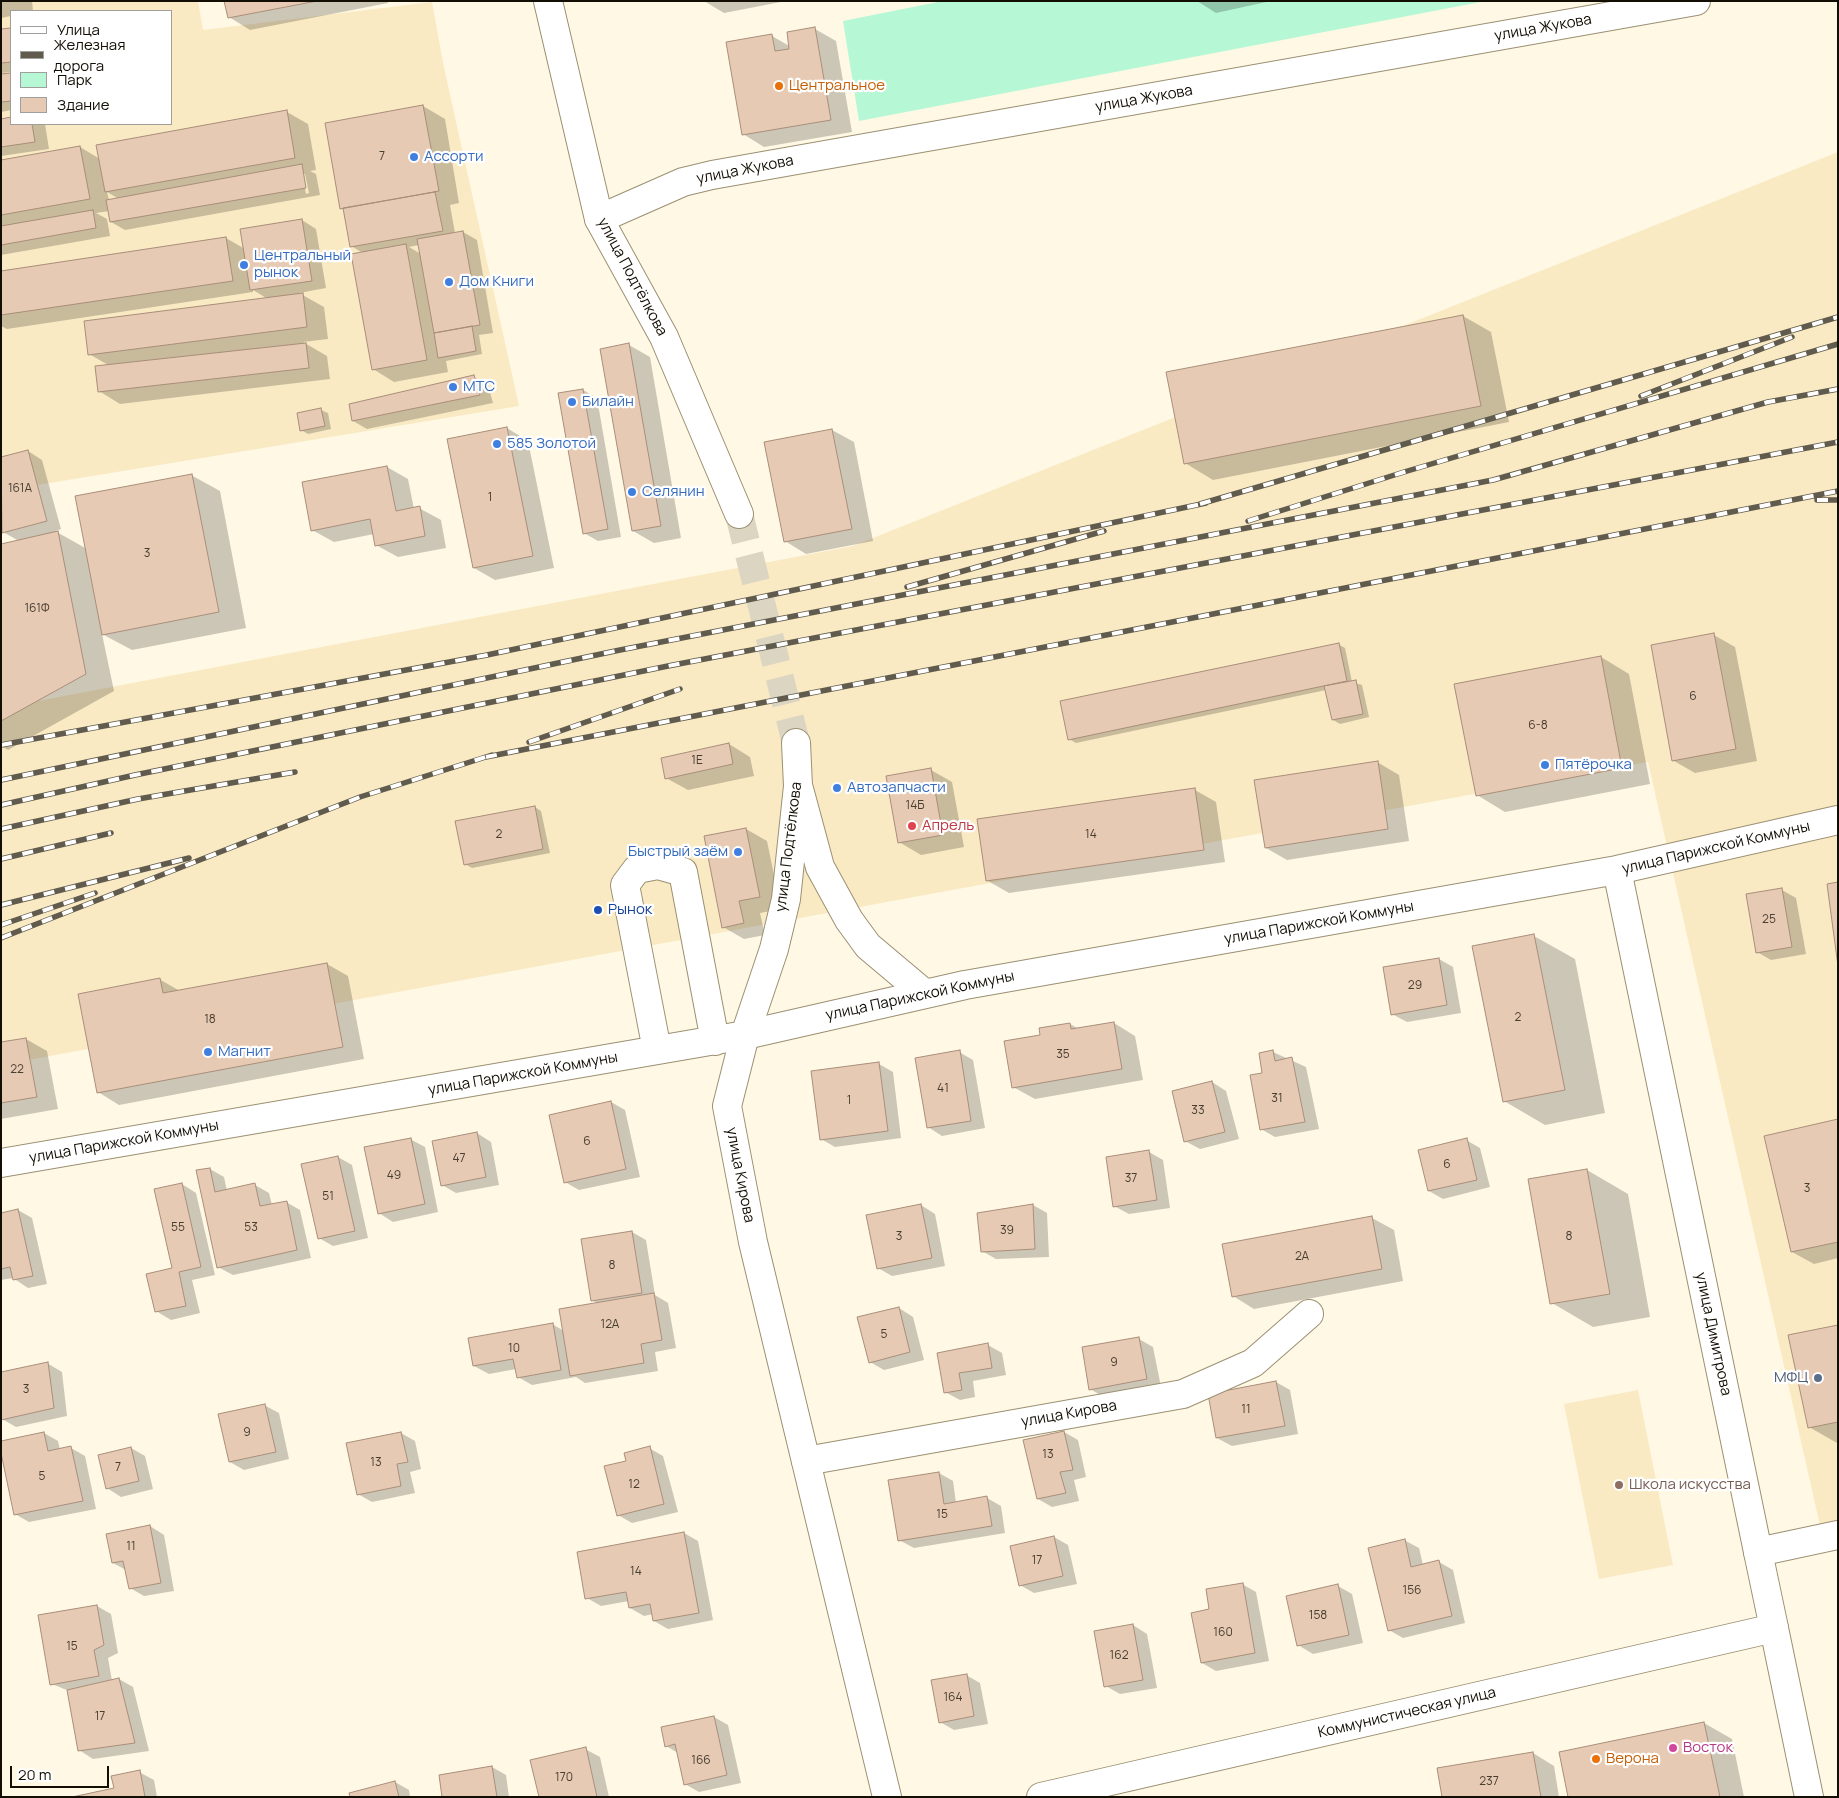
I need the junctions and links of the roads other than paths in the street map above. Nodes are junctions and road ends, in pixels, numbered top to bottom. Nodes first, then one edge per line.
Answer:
1 (548, 1) edge
2 (1696, 1) edge
3 (599, 219) junction
4 (739, 514) tunnel mouth
5 (796, 743) tunnel mouth
6 (798, 786) junction
7 (1838, 820) edge
8 (1617, 870) junction
9 (925, 994) junction
10 (745, 1035) junction
11 (715, 1040) junction
12 (657, 1050) junction
13 (1, 1163) edge
14 (1309, 1314) dead end
15 (806, 1461) junction
16 (1838, 1535) edge
17 (1758, 1552) junction
18 (1774, 1628) junction
19 (887, 1797) edge
20 (1041, 1797) edge
21 (1809, 1797) edge

1 - 3 street, улица Подтёлкова
2 - 3 street, улица Жукова
3 - 4 street, улица Подтёлкова
5 - 6 street, улица Подтёлкова
6 - 9 street
6 - 10 street, улица Подтёлкова
7 - 8 street, улица Парижской Коммуны
8 - 9 street, улица Парижской Коммуны
8 - 17 street, улица Димитрова
9 - 10 street, улица Парижской Коммуны
10 - 11 street, улица Парижской Коммуны
10 - 15 street, улица Кирова
11 - 12 street, улица Парижской Коммуны
11 - 12 street
12 - 13 street, улица Парижской Коммуны
14 - 15 street, улица Кирова
15 - 19 street, улица Кирова
16 - 17 street
17 - 18 street, улица Димитрова
18 - 20 street, Коммунистическая улица
18 - 21 street, улица Димитрова

